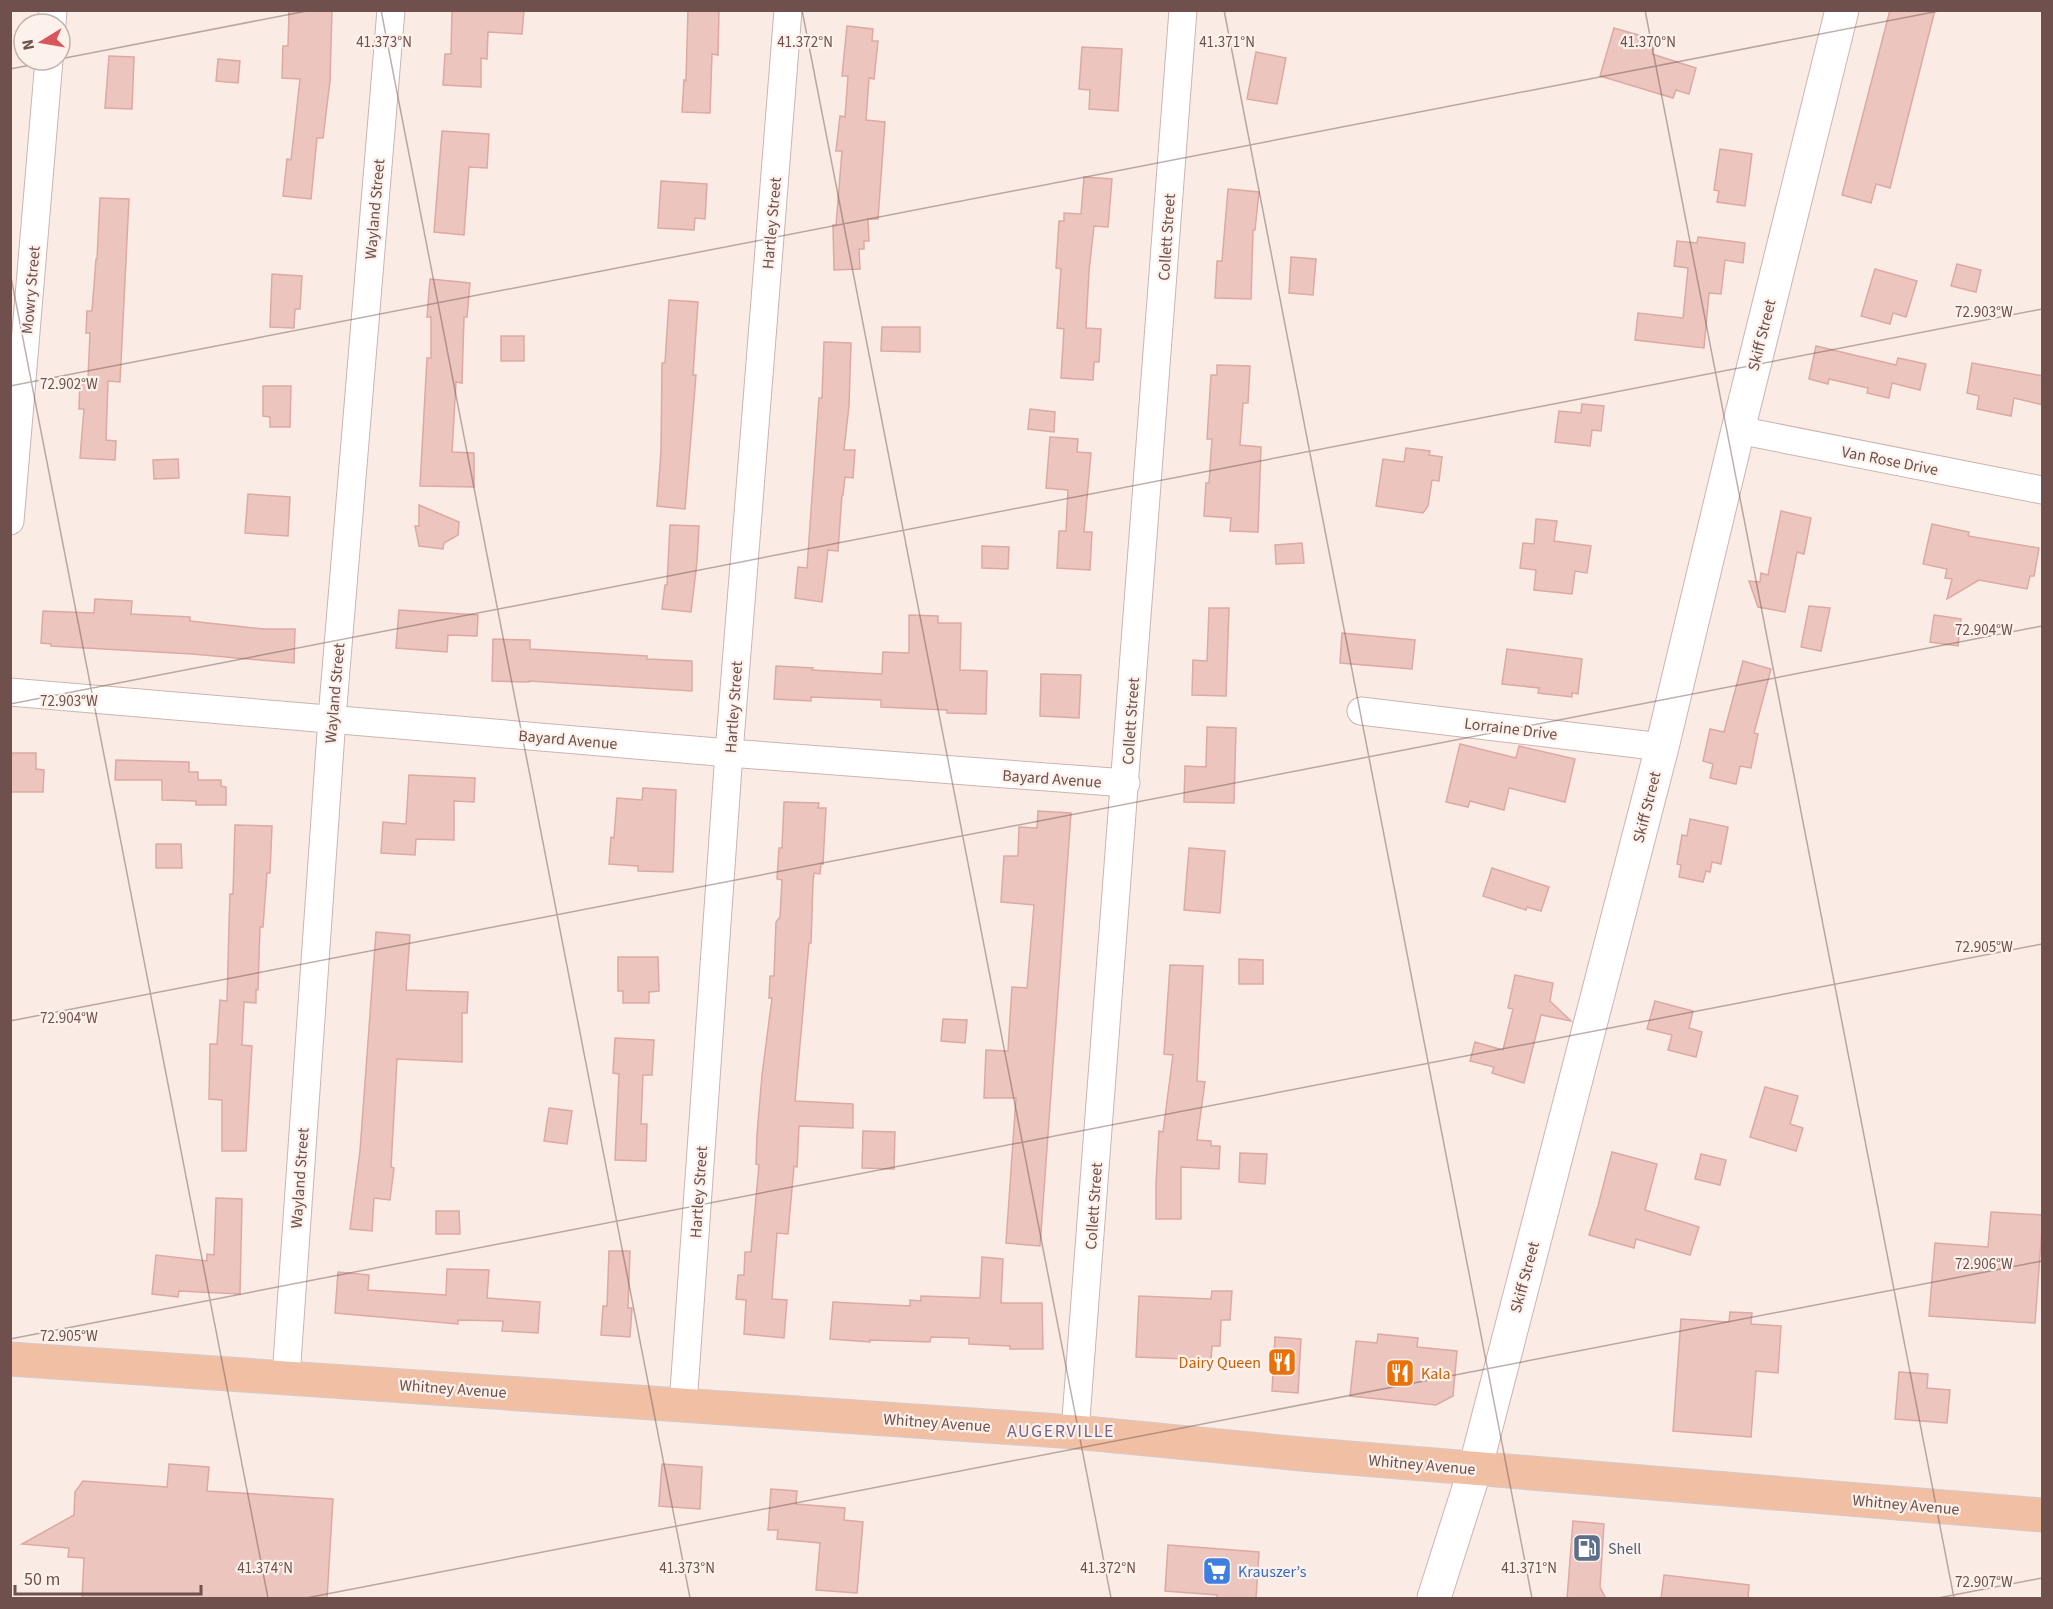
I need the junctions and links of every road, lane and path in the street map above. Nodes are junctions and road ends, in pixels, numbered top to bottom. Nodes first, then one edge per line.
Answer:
1 (391, 10) edge
2 (788, 10) edge
3 (1183, 10) edge
4 (1842, 10) edge
5 (48, 72) edge
6 (1737, 430) junction
7 (2043, 490) edge
8 (10, 520) edge
9 (10, 692) edge
10 (1361, 711) dead end
11 (332, 718) junction
12 (1662, 747) junction
13 (729, 753) junction
14 (1126, 783) junction
15 (10, 1359) edge
16 (286, 1377) junction
17 (683, 1404) junction
18 (1075, 1432) junction
19 (1475, 1469) junction
20 (2043, 1515) edge
21 (1434, 1599) edge

1 - 11 street, Wayland Street
2 - 13 street, Hartley Street
3 - 14 street, Collett Street
4 - 6 main road, Skiff Street
5 - 8 street, Mowry Street
6 - 7 street, Van Rose Drive
6 - 12 main road, Skiff Street
9 - 11 street, Bayard Avenue
10 - 12 street, Lorraine Drive
11 - 13 street, Bayard Avenue
11 - 16 street, Wayland Street
12 - 19 main road, Skiff Street
13 - 14 street, Bayard Avenue
13 - 17 street, Hartley Street
14 - 18 street, Collett Street
15 - 16 main road, Whitney Avenue
16 - 17 main road, Whitney Avenue
17 - 18 main road, Whitney Avenue
18 - 19 main road, Whitney Avenue
19 - 20 main road, Whitney Avenue
19 - 21 main road, Skiff Street

